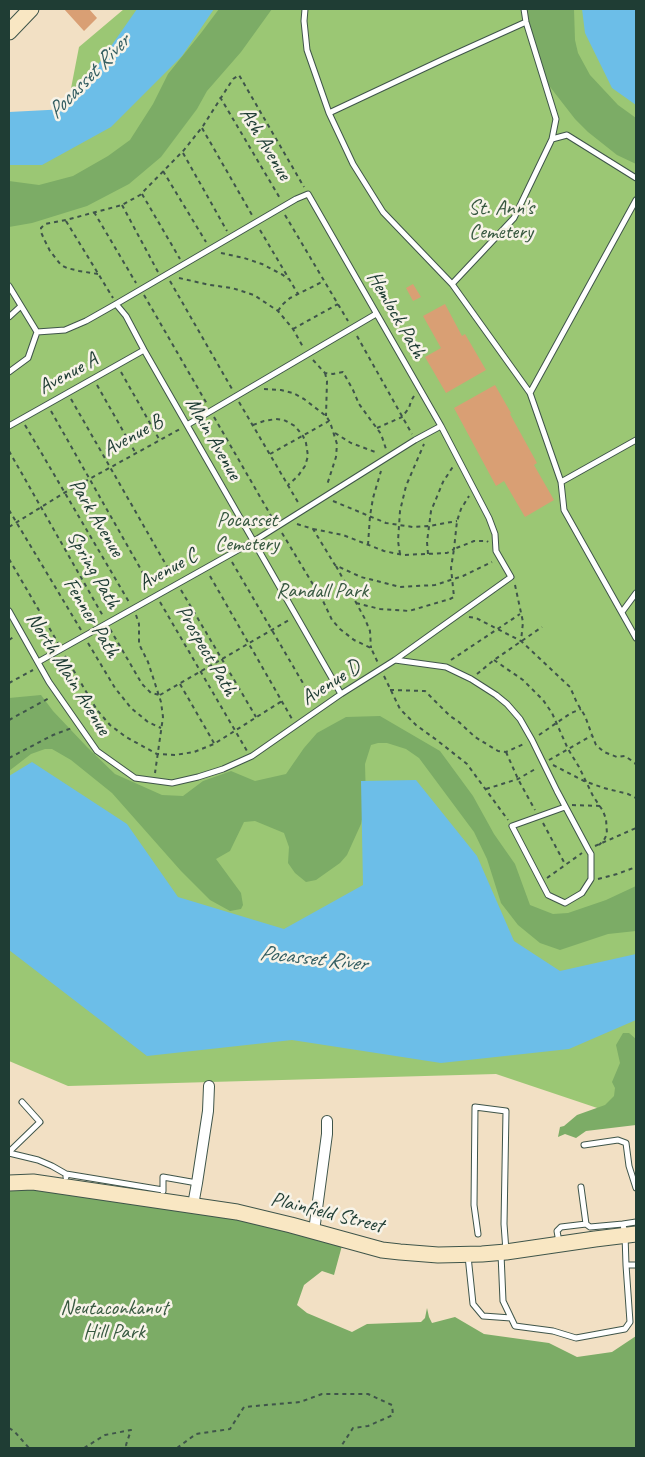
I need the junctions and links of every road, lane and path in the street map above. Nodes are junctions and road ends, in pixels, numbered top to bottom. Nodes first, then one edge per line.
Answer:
1 (31, 9) edge
2 (305, 9) edge
3 (524, 9) edge
4 (526, 22) junction
5 (9, 32) edge
6 (220, 98) junction
7 (329, 113) junction
8 (202, 128) junction
9 (552, 138) junction
10 (182, 152) junction
11 (163, 171) junction
12 (636, 178) edge
13 (141, 193) junction
14 (308, 194) junction
15 (636, 200) edge
16 (122, 204) junction
17 (285, 206) junction
18 (94, 212) junction
19 (66, 220) junction
20 (256, 223) junction
21 (231, 238) junction
22 (211, 249) junction
23 (184, 265) junction
24 (98, 274) junction
25 (164, 277) junction
26 (324, 281) dead end
27 (290, 282) junction
28 (452, 284) junction
29 (9, 286) edge
30 (141, 290) junction
31 (298, 294) junction
32 (116, 304) junction
33 (338, 304) dead end
34 (21, 306) junction
35 (278, 311) junction
36 (376, 314) junction
37 (9, 317) edge
38 (293, 329) junction
39 (37, 332) junction
40 (144, 350) junction
41 (307, 354) junction
42 (117, 365) junction
43 (9, 372) edge
44 (325, 373) junction
45 (93, 378) junction
46 (260, 388) dead end
47 (422, 392) junction
48 (67, 393) junction
49 (530, 394) junction
50 (47, 404) junction
51 (211, 411) junction
52 (326, 416) junction
53 (21, 419) junction
54 (329, 420) junction
55 (187, 425) junction
56 (253, 425) dead end
57 (9, 426) edge
58 (441, 426) junction
59 (377, 428) junction
60 (335, 433) junction
61 (428, 433) junction
62 (303, 436) junction
63 (160, 440) junction
64 (636, 440) edge
65 (9, 451) edge
66 (136, 453) junction
67 (270, 454) dead end
68 (385, 460) junction
69 (459, 461) junction
70 (109, 468) junction
71 (90, 479) junction
72 (561, 482) junction
73 (288, 484) dead end
74 (323, 490) dead end
75 (475, 491) junction
76 (64, 493) junction
77 (324, 497) junction
78 (40, 508) junction
79 (9, 510) edge
80 (370, 516) junction
81 (457, 521) junction
82 (285, 522) junction
83 (16, 523) junction
84 (399, 525) junction
85 (277, 526) junction
86 (429, 526) junction
87 (9, 527) edge
88 (313, 529) junction
89 (254, 541) junction
90 (368, 545) junction
91 (454, 549) junction
92 (496, 551) junction
93 (400, 554) junction
94 (428, 554) junction
95 (228, 556) junction
96 (9, 559) edge
97 (335, 565) junction
98 (205, 568) junction
99 (511, 577) junction
100 (452, 579) junction
101 (177, 584) junction
102 (636, 594) edge
103 (156, 596) junction
104 (356, 603) junction
105 (133, 609) junction
106 (9, 610) edge
107 (622, 612) junction
108 (520, 613) junction
109 (296, 616) junction
110 (456, 616) junction
111 (107, 623) junction
112 (542, 627) dead end
113 (497, 628) junction
114 (272, 630) junction
115 (84, 636) junction
116 (636, 638) edge
117 (521, 640) junction
118 (249, 644) junction
119 (371, 648) junction
120 (61, 649) junction
121 (222, 660) junction
122 (395, 660) junction
123 (494, 660) junction
124 (39, 664) junction
125 (443, 666) junction
126 (380, 670) junction
127 (201, 672) junction
128 (471, 678) junction
129 (9, 682) edge
130 (180, 684) junction
131 (390, 690) junction
132 (57, 694) junction
133 (341, 694) junction
134 (160, 695) junction
135 (282, 701) junction
136 (581, 709) junction
137 (318, 710) junction
138 (256, 718) junction
139 (9, 720) edge
140 (556, 723) junction
141 (79, 724) junction
142 (296, 725) junction
143 (161, 728) junction
144 (235, 732) junction
145 (532, 740) junction
146 (214, 744) junction
147 (158, 754) junction
148 (250, 756) junction
149 (9, 758) edge
150 (548, 761) dead end
151 (636, 765) edge
152 (154, 781) junction
153 (585, 782) junction
154 (636, 798) edge
155 (600, 806) junction
156 (565, 807) junction
157 (512, 826) junction
158 (598, 844) dead end
159 (636, 867) edge
160 (590, 879) junction
161 (209, 1086) dead end
162 (22, 1102) dead end
163 (327, 1121) dead end
164 (584, 1145) dead end
165 (9, 1152) edge
166 (66, 1181) junction
167 (9, 1183) edge
168 (197, 1183) junction
169 (581, 1187) dead end
170 (636, 1188) edge
171 (162, 1195) junction
172 (193, 1205) junction
173 (636, 1222) edge
174 (586, 1224) junction
175 (314, 1231) junction
176 (628, 1231) edge
177 (478, 1234) dead end
178 (559, 1244) junction
179 (503, 1252) junction
180 (468, 1254) junction
181 (636, 1265) edge
182 (626, 1266) junction
183 (511, 1318) junction
184 (9, 1428) edge
185 (29, 1448) edge
186 (84, 1448) edge
187 (128, 1448) edge
188 (177, 1448) edge
189 (340, 1448) edge

1 - 5 main road
2 - 7 lane
3 - 4 lane
4 - 7 lane
4 - 9 lane
6 - 8 path
6 - 14 path
6 - 17 path, Ash Avenue
7 - 28 lane
8 - 10 path
8 - 20 path
9 - 12 lane
9 - 28 lane
10 - 11 path
10 - 21 path
11 - 13 path
11 - 22 path
13 - 16 path
13 - 23 path
14 - 17 lane
14 - 36 lane, Hemlock Path
15 - 49 lane
16 - 18 path
16 - 25 path
17 - 20 lane
18 - 19 path
18 - 30 path
19 - 24 path
19 - 24 path
20 - 21 lane
20 - 27 path
21 - 22 lane
22 - 23 lane
22 - 27 path
23 - 25 lane
24 - 32 path
25 - 30 lane
25 - 35 path
26 - 31 path
27 - 31 path
28 - 49 lane
29 - 34 lane
30 - 32 lane
30 - 51 path
31 - 35 path
32 - 39 lane
32 - 40 lane, Main Avenue
33 - 38 path
34 - 37 lane
34 - 39 lane
35 - 38 path
36 - 41 lane, Avenue B
36 - 47 lane, Hemlock Path
38 - 41 path
39 - 43 lane
40 - 42 lane, Avenue A
40 - 55 lane, Main Avenue
41 - 44 path
41 - 51 lane, Avenue B
42 - 45 lane, Avenue A
42 - 63 path
44 - 52 path
44 - 59 path
45 - 48 lane, Avenue A
45 - 66 path
46 - 52 path
47 - 58 lane, Hemlock Path
47 - 59 path
48 - 50 lane, Avenue A
48 - 70 path
49 - 72 lane
50 - 53 lane, Avenue A
50 - 71 path, Prospect Path
51 - 55 lane, Avenue B
51 - 85 path
52 - 54 path
53 - 57 lane, Avenue A
53 - 76 path, Park Avenue
54 - 60 path
54 - 62 path
55 - 63 path, Avenue B
55 - 89 lane, Main Avenue
56 - 62 path
58 - 61 lane, Avenue C
58 - 69 lane, Hemlock Path
59 - 60 path
60 - 74 path
61 - 68 lane, Avenue C
61 - 84 path
62 - 67 path
62 - 73 path
63 - 66 path, Avenue B
64 - 72 lane
65 - 78 path, Spring Path
66 - 70 path, Avenue B
68 - 77 lane, Avenue C
68 - 80 path
69 - 75 lane, Hemlock Path
69 - 86 path
70 - 71 path, Avenue B
70 - 101 path
71 - 76 path, Avenue B
71 - 103 path, Prospect Path
72 - 107 lane
75 - 81 path
75 - 92 lane, Hemlock Path
76 - 78 path, Avenue B
76 - 105 path, Park Avenue
77 - 80 path
77 - 82 lane, Avenue C
78 - 83 path, Avenue B
78 - 111 path, Spring Path
79 - 83 path, Fenner Path
80 - 84 path
80 - 90 path
81 - 86 path
81 - 91 path
82 - 85 lane, Avenue C
82 - 88 path
83 - 87 path, Avenue B
83 - 115 path, Fenner Path
84 - 86 path
84 - 93 path
85 - 89 lane, Avenue C
85 - 119 path
86 - 94 path
88 - 90 path
88 - 97 path
89 - 95 lane, Avenue C
89 - 109 lane, Main Avenue
90 - 93 path
91 - 92 path
91 - 94 path
91 - 100 path
92 - 99 lane, Hemlock Path
92 - 100 path
93 - 94 path
95 - 98 lane, Avenue C
95 - 114 path
96 - 120 path
97 - 100 path
97 - 104 path
98 - 101 lane, Avenue C
98 - 118 path
99 - 108 path
99 - 110 lane, Avenue D
100 - 104 path
101 - 103 lane, Avenue C
101 - 121 path
102 - 107 lane
103 - 105 lane, Avenue C
103 - 127 path, Prospect Path
104 - 119 path
105 - 111 lane, Avenue C
105 - 134 path, Park Avenue
106 - 124 lane, North Main Avenue
107 - 116 lane
108 - 113 path
108 - 117 path
109 - 114 path
109 - 133 lane, Main Avenue
110 - 113 path
110 - 122 lane, Avenue D
111 - 115 lane, Avenue C
111 - 134 path, Spring Path
112 - 117 path
113 - 117 path
113 - 125 path
114 - 118 path
114 - 137 path
115 - 120 lane, Avenue C
115 - 143 path, Fenner Path
117 - 123 path
117 - 136 path
118 - 121 path
118 - 135 path
119 - 126 path
120 - 124 lane, Avenue C
120 - 147 path
121 - 127 path
121 - 138 path
122 - 125 lane
122 - 126 lane, Avenue D
123 - 128 path
123 - 140 path
124 - 129 path
124 - 132 lane, North Main Avenue
125 - 128 lane
126 - 131 path
126 - 133 lane, Avenue D
127 - 130 path
127 - 144 path, Prospect Path
128 - 145 lane
130 - 134 path
130 - 146 path
131 - 145 path
131 - 157 path
132 - 139 path
132 - 141 lane, North Main Avenue
133 - 137 lane, Avenue D
134 - 143 path, Park Avenue
135 - 138 path
135 - 142 path
136 - 140 path
136 - 151 path
137 - 142 lane, Avenue D
138 - 144 path
140 - 145 path
140 - 153 path
141 - 149 path
141 - 152 lane, North Main Avenue
142 - 148 lane, Avenue D
143 - 147 path, Park Avenue
144 - 146 path
144 - 148 path, Prospect Path
145 - 156 lane
146 - 147 path
147 - 152 path, Park Avenue
148 - 152 lane, Avenue D
150 - 153 path
153 - 154 path
153 - 155 path
155 - 156 path
155 - 158 path
156 - 157 lane
156 - 160 lane
157 - 160 lane
159 - 160 path
161 - 168 street
162 - 165 lane
163 - 175 street
164 - 170 lane
165 - 166 lane
166 - 167 main road, Plainfield Street
166 - 171 main road, Plainfield Street
168 - 171 lane
168 - 172 street
169 - 174 lane
171 - 172 main road, Plainfield Street
172 - 175 main road, Plainfield Street
173 - 176 lane
174 - 176 lane
174 - 178 lane
175 - 180 main road, Plainfield Street
176 - 178 main road, Plainfield Street
176 - 182 lane
177 - 179 lane
178 - 179 main road, Plainfield Street
179 - 180 main road, Plainfield Street
179 - 183 lane
180 - 183 lane
181 - 182 lane
182 - 183 lane
184 - 185 path
186 - 187 path
188 - 189 path

